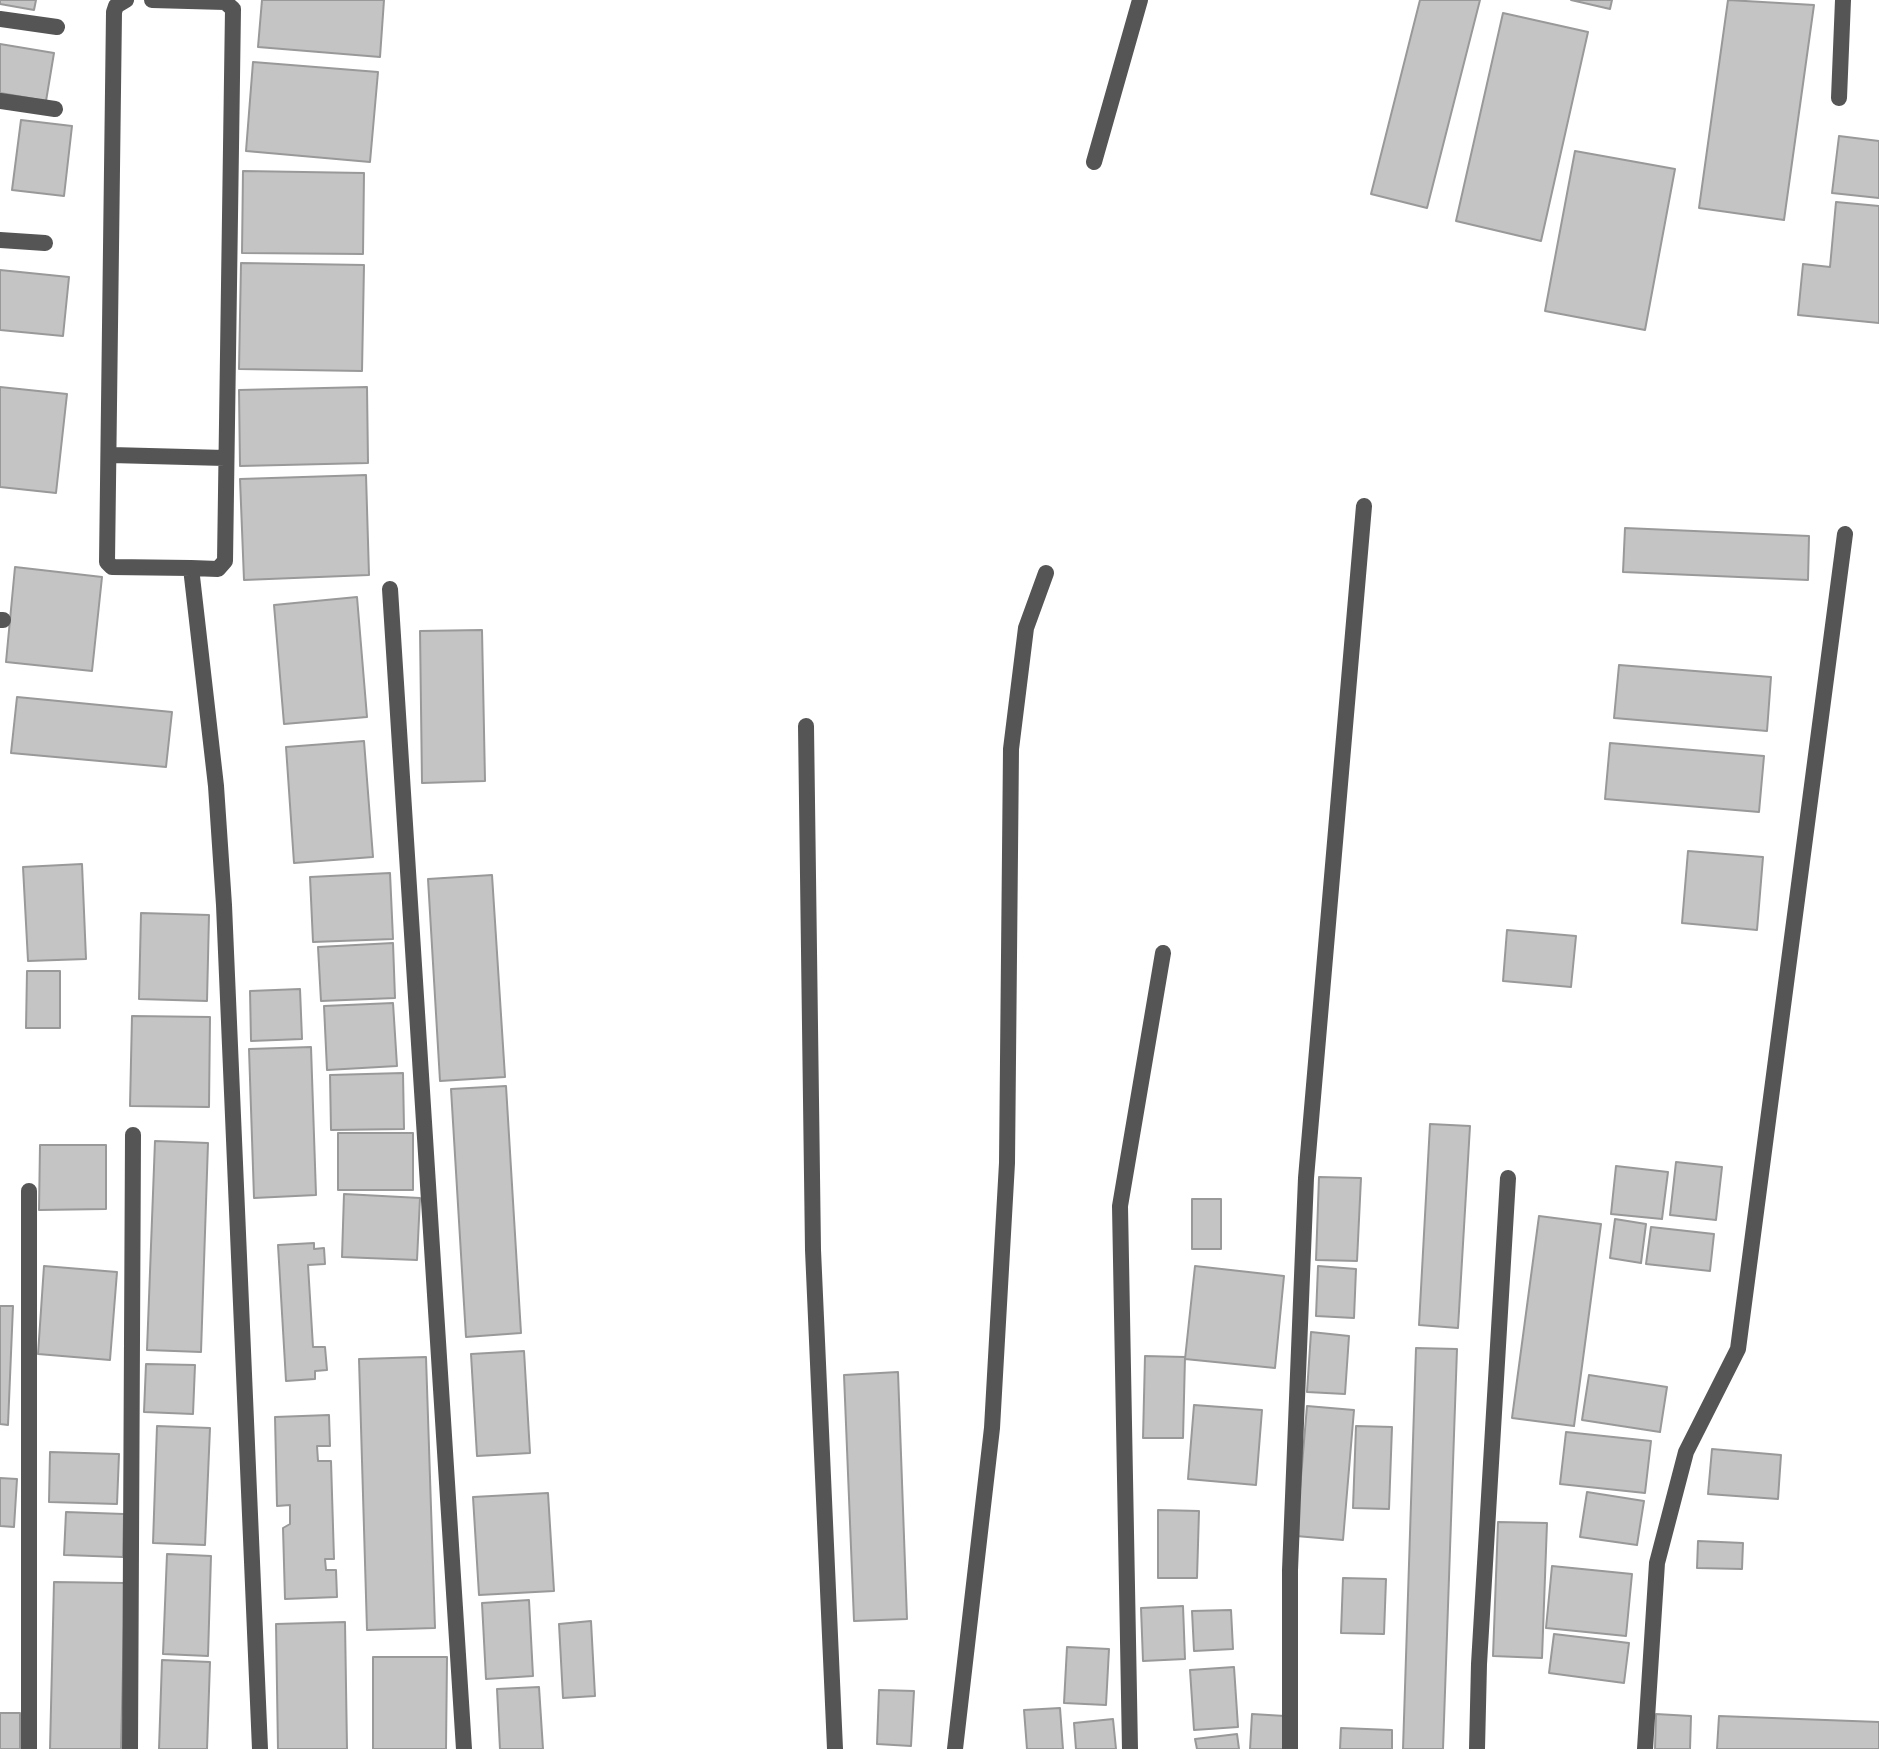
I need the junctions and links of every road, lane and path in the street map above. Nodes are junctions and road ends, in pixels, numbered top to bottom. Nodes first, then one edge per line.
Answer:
1 (126, 0) edge
2 (152, 0) edge
3 (1140, 0) edge
4 (1843, 0) edge
5 (0, 19) edge
6 (57, 27) dead end
7 (1839, 98) dead end
8 (0, 101) edge
9 (55, 109) dead end
10 (1094, 162) dead end
11 (0, 240) edge
12 (45, 243) dead end
13 (111, 455) junction
14 (225, 458) junction
15 (1364, 506) dead end
16 (1845, 534) dead end
17 (191, 568) junction
18 (1046, 573) dead end
19 (390, 589) dead end
20 (806, 726) dead end
21 (1163, 953) dead end
22 (133, 1135) dead end
23 (1508, 1178) dead end
24 (29, 1191) dead end
25 (29, 1749) edge
26 (130, 1749) edge
27 (260, 1749) edge
28 (464, 1749) edge
29 (835, 1749) edge
30 (955, 1749) edge
31 (1130, 1749) edge
32 (1290, 1749) edge
33 (1477, 1749) edge
34 (1645, 1749) edge

1 - 13 street
2 - 14 street
3 - 10 street
4 - 7 street
5 - 6 street
8 - 9 street
11 - 12 street
13 - 14 street
13 - 17 street
14 - 17 street
15 - 32 street
16 - 34 street
17 - 27 street
18 - 30 street
19 - 28 street
20 - 29 street
21 - 31 street
22 - 26 street
23 - 33 street
24 - 25 street

